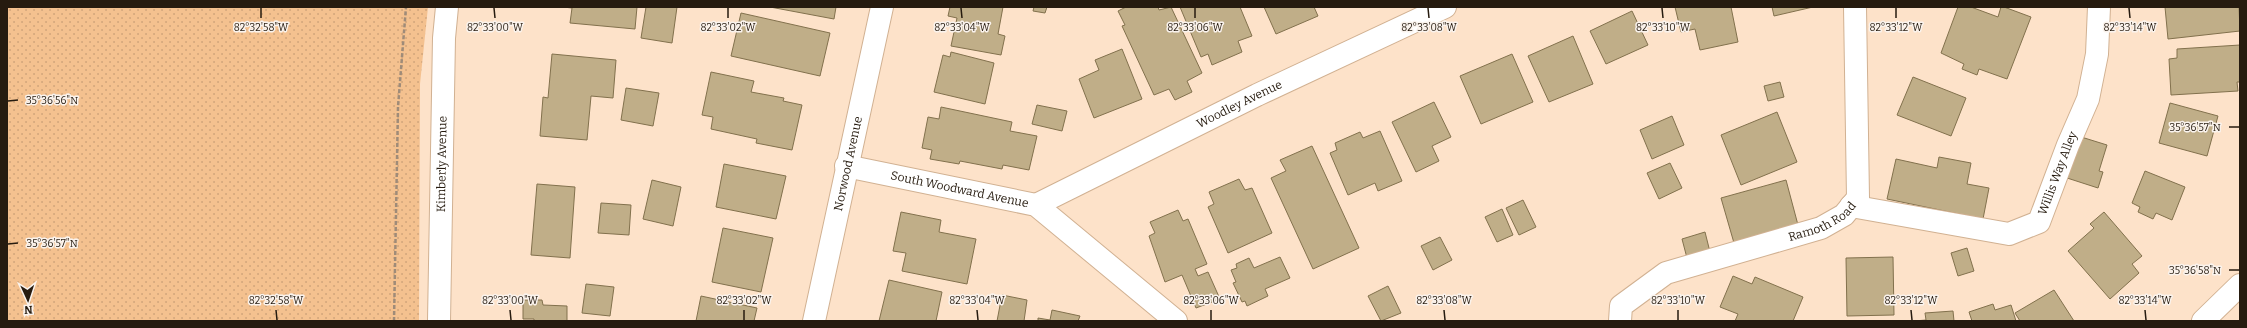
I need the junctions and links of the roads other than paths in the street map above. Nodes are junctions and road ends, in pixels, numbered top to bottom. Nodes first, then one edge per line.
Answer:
1 (447, 7) edge
2 (882, 7) edge
3 (1445, 7) edge
4 (1855, 7) edge
5 (2099, 7) edge
6 (846, 166) junction
7 (1036, 205) junction
8 (1851, 206) junction
9 (2240, 285) edge
10 (439, 321) edge
11 (814, 321) edge
12 (1176, 321) edge
13 (1620, 321) edge
14 (2203, 321) edge

1 - 10 street, Kimberly Avenue
2 - 6 street, Norwood Avenue
3 - 7 street, Woodley Avenue
4 - 8 street, Ramoth Road
5 - 8 street, Willis Way Alley
6 - 7 street, South Woodward Avenue
6 - 11 street, Norwood Avenue
7 - 12 street, South Woodward Avenue
8 - 13 street, Ramoth Road
9 - 14 street

